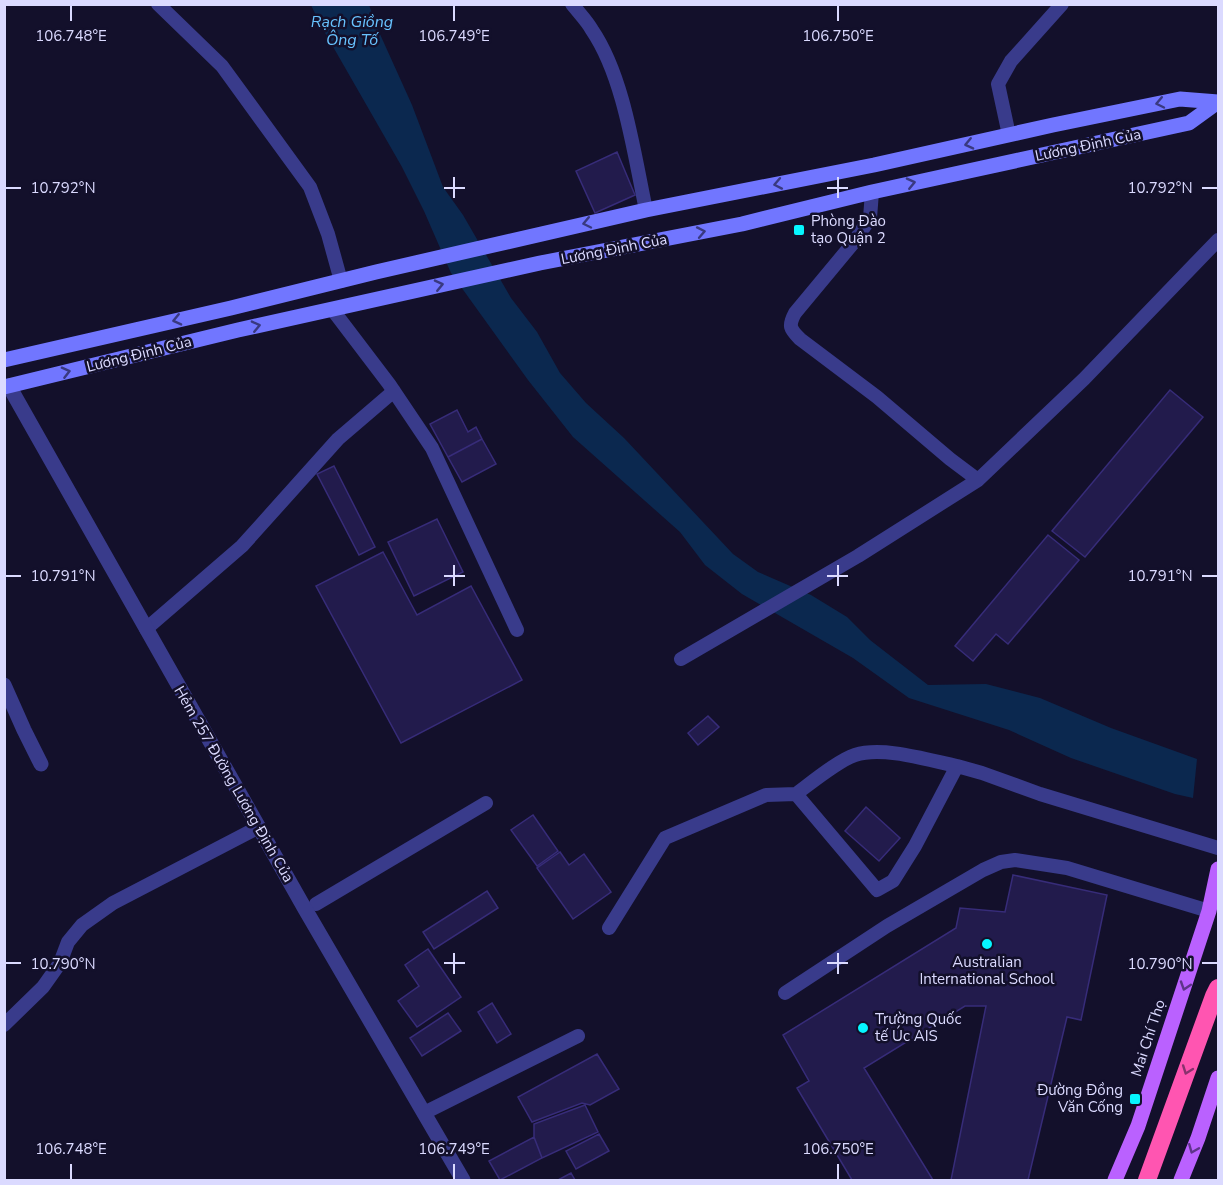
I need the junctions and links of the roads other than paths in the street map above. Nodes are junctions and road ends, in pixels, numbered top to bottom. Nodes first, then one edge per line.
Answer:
1 (158, 4) edge
2 (572, 4) edge
3 (1062, 4) edge
4 (1218, 102) edge
5 (1009, 135) junction
6 (872, 192) junction
7 (646, 210) junction
8 (1218, 240) edge
9 (341, 281) junction
10 (332, 309) junction
11 (4, 360) edge
12 (6, 383) edge
13 (394, 391) junction
14 (978, 480) junction
15 (146, 629) junction
16 (517, 630) dead end
17 (681, 659) dead end
18 (4, 685) edge
19 (41, 764) dead end
20 (957, 766) junction
21 (796, 794) junction
22 (486, 803) dead end
23 (259, 827) junction
24 (1218, 848) edge
25 (1218, 869) edge
26 (311, 906) junction
27 (1209, 911) junction
28 (609, 928) dead end
29 (1218, 988) edge
30 (785, 993) dead end
31 (4, 1025) edge
32 (578, 1035) dead end
33 (1218, 1078) edge
34 (424, 1113) junction
35 (463, 1180) edge
36 (1116, 1180) edge
37 (1147, 1180) edge
38 (1181, 1180) edge

1 - 9 lane
2 - 7 lane
3 - 5 lane
4 -> 5 main road, Lương Định Của
6 -> 4 main road, Lương Định Của
5 -> 7 main road, Lương Định Của
10 -> 6 main road, Lương Định Của
6 - 14 lane
7 -> 9 main road, Lương Định Của
8 - 14 lane
9 -> 11 main road, Lương Định Của
12 -> 10 main road, Lương Định Của
10 - 13 lane
12 - 15 street, Hẻm 257 Đường Lương Định Của
13 - 15 lane
13 - 16 lane
14 - 17 lane
15 - 23 street, Hẻm 257 Đường Lương Định Của
18 - 19 street
20 - 21 lane
20 - 21 lane
20 - 24 lane
21 - 28 lane
22 - 26 lane
23 - 26 street, Hẻm 257 Đường Lương Định Của
23 - 31 lane
25 - 27 main road, Mai Chí Thọ
26 - 34 street, Hẻm 257 Đường Lương Định Của
27 - 30 lane
27 -> 36 main road, Mai Chí Thọ
29 -> 37 highway
32 - 34 lane
33 -> 38 main road
34 - 35 street, Hẻm 257 Đường Lương Định Của

